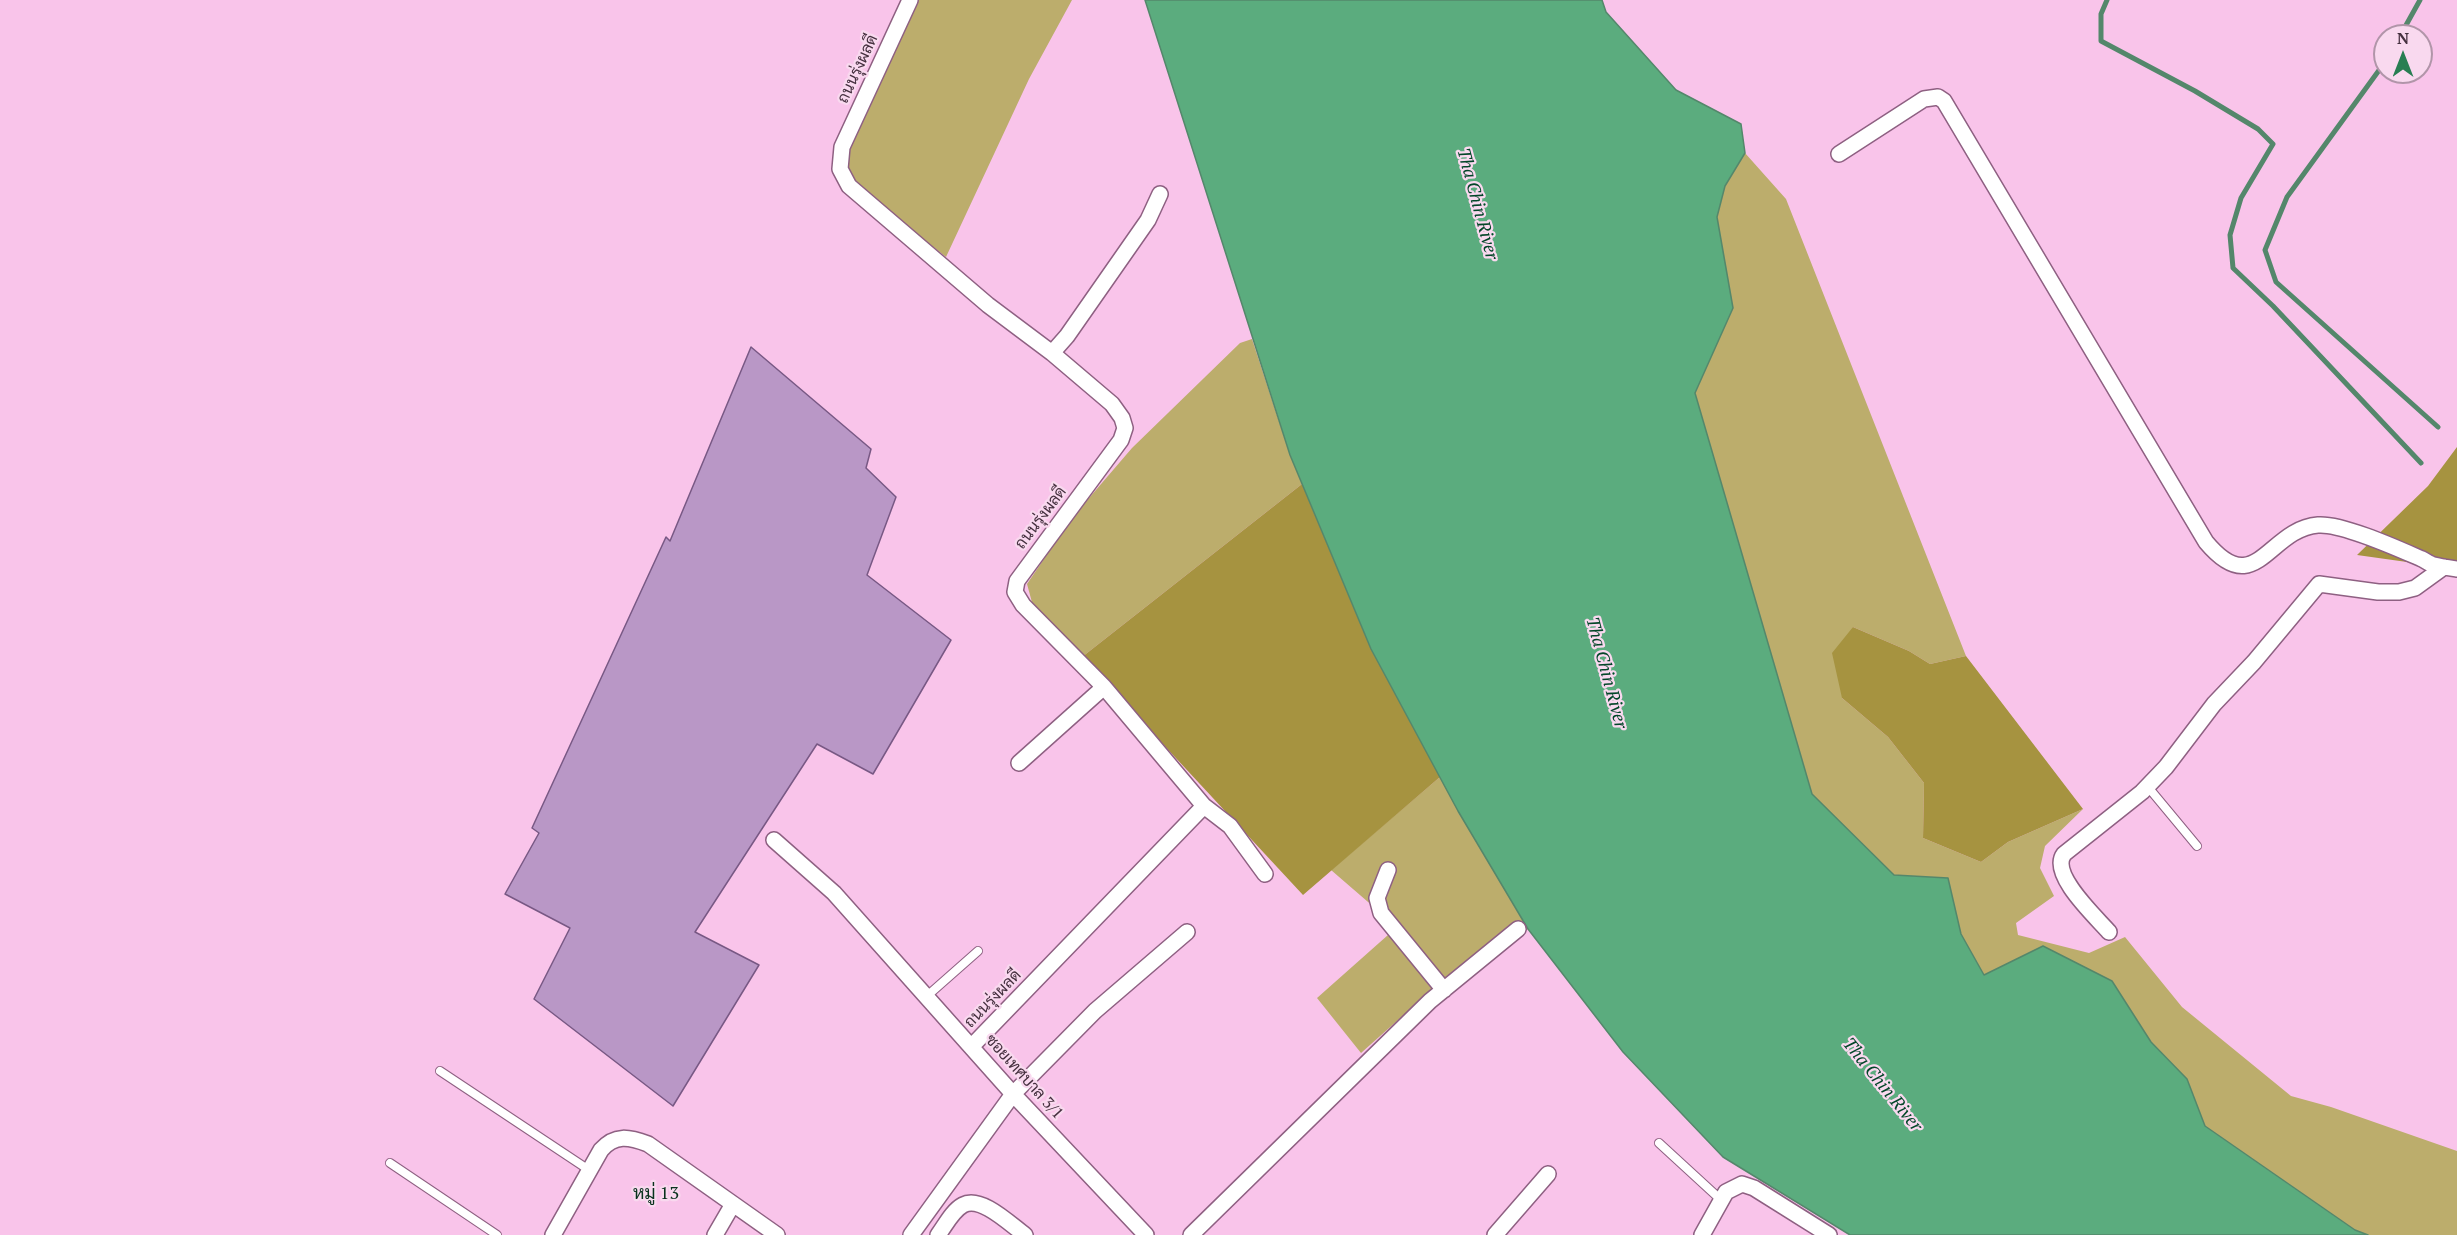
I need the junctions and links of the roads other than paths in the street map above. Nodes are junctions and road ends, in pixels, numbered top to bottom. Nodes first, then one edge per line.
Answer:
1 (910, 0) edge
2 (1839, 154) dead end
3 (1160, 194) dead end
4 (1052, 352) junction
5 (2450, 568) edge
6 (1104, 687) junction
7 (1019, 763) dead end
8 (2148, 786) junction
9 (1204, 806) junction
10 (774, 840) dead end
11 (2197, 846) dead end
12 (1388, 870) dead end
13 (1265, 874) dead end
14 (1518, 929) dead end
15 (1187, 932) dead end
16 (2109, 932) dead end
17 (978, 951) dead end
18 (1444, 990) junction
19 (927, 996) junction
20 (972, 1046) junction
21 (440, 1071) dead end
22 (1013, 1094) junction
23 (1659, 1143) dead end
24 (390, 1163) dead end
25 (589, 1170) junction
26 (1548, 1174) dead end
27 (1720, 1199) junction
28 (733, 1204) junction
29 (497, 1235) edge
30 (553, 1235) edge
31 (715, 1235) edge
32 (777, 1235) edge
33 (911, 1235) edge
34 (938, 1235) edge
35 (1025, 1235) edge
36 (1146, 1235) edge
37 (1191, 1235) edge
38 (1495, 1235) edge
39 (1702, 1235) edge
40 (1829, 1235) edge

1 - 4 street, ถนนรุ่งผลดี
2 - 5 street
3 - 4 street
4 - 6 street, ถนนรุ่งผลดี
5 - 8 street
6 - 7 street
6 - 9 street, ถนนรุ่งผลดี
8 - 11 lane
8 - 16 street
9 - 13 street
9 - 20 street, ถนนรุ่งผลดี
10 - 19 street, ซอยเทศบาล 3/1
12 - 18 street
14 - 18 street
15 - 22 street
17 - 19 lane
18 - 37 street
19 - 20 street, ซอยเทศบาล 3/1
20 - 22 street, ซอยเทศบาล 3/1
21 - 25 lane
22 - 33 street
22 - 36 street, ซอยเทศบาล 3/1
23 - 27 lane
24 - 29 lane
25 - 28 street
25 - 30 street
26 - 38 street
27 - 39 street
27 - 40 street
28 - 31 street
28 - 32 street
34 - 35 street

